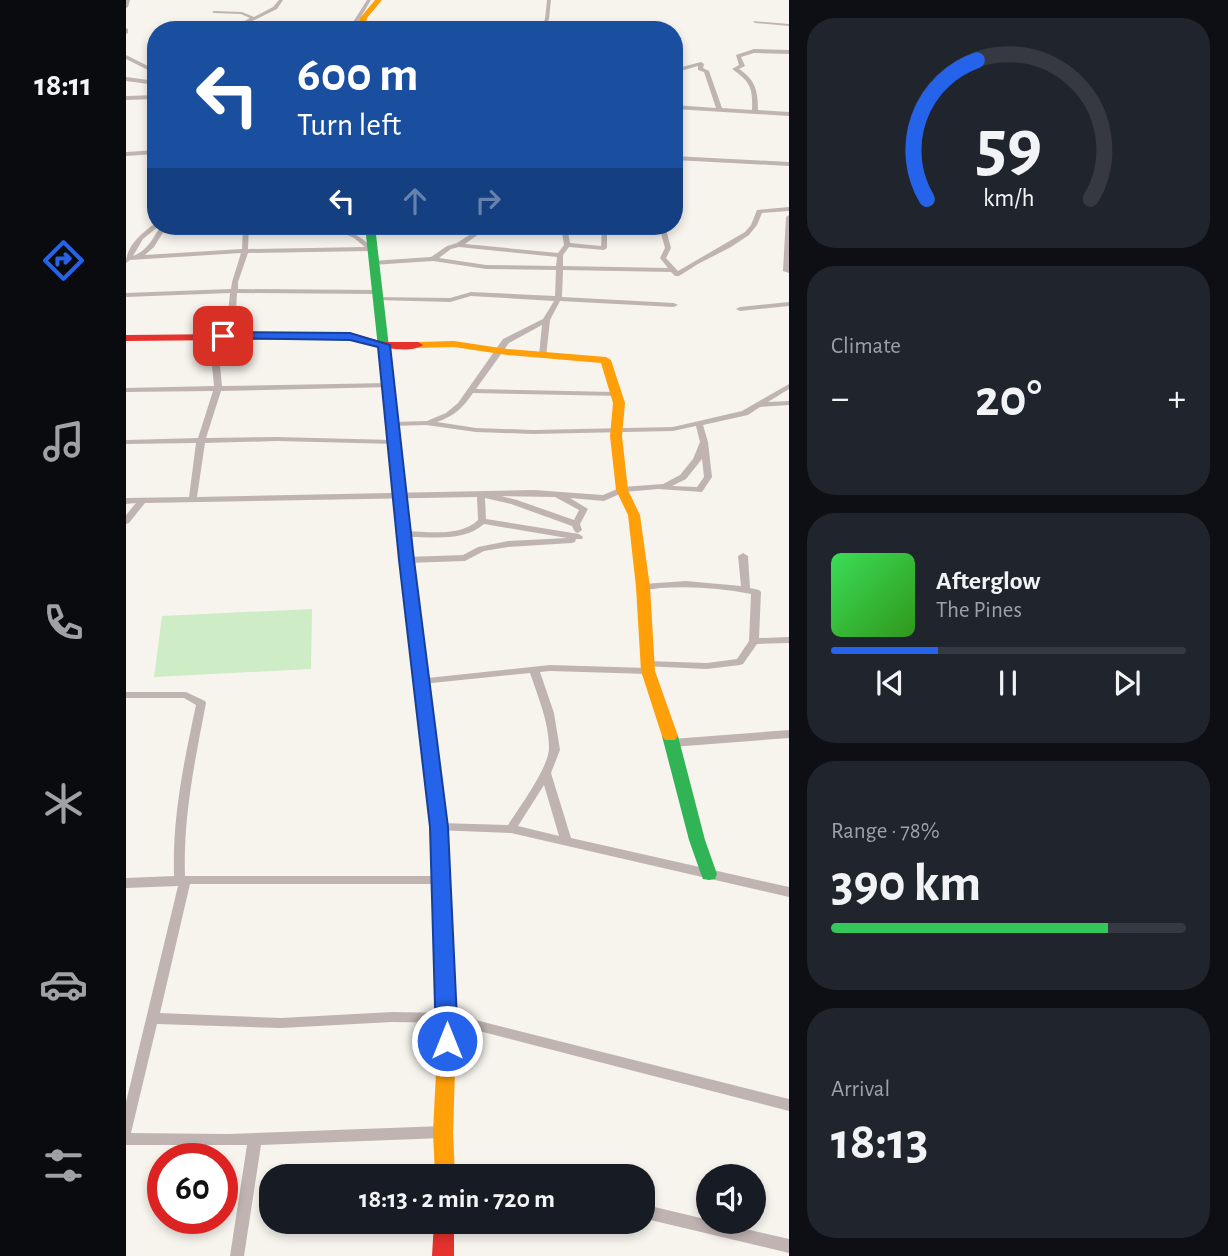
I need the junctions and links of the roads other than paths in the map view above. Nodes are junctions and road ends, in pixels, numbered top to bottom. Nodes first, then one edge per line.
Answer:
1 (128, 0) edge
2 (281, 0) edge
3 (369, 0) edge
4 (379, 0) edge
5 (549, 0) edge
6 (126, 7) edge
7 (214, 12) dead end
8 (253, 18) junction
9 (247, 21) edge
10 (356, 21) edge
11 (363, 21) edge
12 (546, 21) edge
13 (755, 22) dead end
14 (789, 25) edge
15 (789, 52) edge
16 (126, 57) edge
17 (147, 68) edge
18 (683, 69) edge
19 (126, 79) edge
20 (147, 82) edge
21 (147, 96) edge
22 (129, 98) edge
23 (683, 108) edge
24 (720, 110) junction
25 (755, 111) junction
26 (789, 114) edge
27 (147, 153) edge
28 (126, 154) edge
29 (683, 158) edge
30 (789, 164) edge
31 (789, 209) edge
32 (789, 217) edge
33 (789, 223) edge
34 (147, 232) edge
35 (159, 235) edge
36 (246, 235) edge
37 (351, 235) edge
38 (371, 235) edge
39 (474, 235) edge
40 (565, 235) edge
41 (605, 235) edge
42 (664, 235) edge
43 (459, 245) junction
44 (567, 245) junction
45 (245, 251) junction
46 (561, 255) junction
47 (372, 256) junction
48 (136, 258) junction
49 (126, 259) edge
50 (433, 259) junction
51 (562, 268) junction
52 (673, 270) junction
53 (789, 271) edge
54 (234, 291) junction
55 (126, 295) edge
56 (376, 295) junction
57 (558, 299) junction
58 (789, 303) edge
59 (674, 304) dead end
60 (740, 309) dead end
61 (546, 320) junction
62 (223, 336) junction
63 (126, 338) edge
64 (384, 345) junction
65 (499, 351) junction
66 (543, 355) junction
67 (388, 385) junction
68 (789, 386) edge
69 (218, 388) junction
70 (126, 390) edge
71 (472, 391) junction
72 (615, 394) junction
73 (789, 403) edge
74 (757, 406) junction
75 (426, 423) junction
76 (699, 423) junction
77 (391, 424) junction
78 (617, 429) junction
79 (201, 440) junction
80 (126, 442) edge
81 (393, 442) junction
82 (704, 442) junction
83 (650, 487) junction
84 (622, 490) junction
85 (481, 494) junction
86 (555, 494) junction
87 (401, 496) junction
88 (193, 498) junction
89 (143, 500) junction
90 (126, 501) edge
91 (126, 521) edge
92 (482, 521) junction
93 (576, 524) junction
94 (404, 534) junction
95 (579, 537) junction
96 (743, 556) dead end
97 (406, 560) junction
98 (643, 587) junction
99 (746, 590) junction
100 (789, 640) edge
101 (754, 641) junction
102 (648, 668) junction
103 (534, 670) junction
104 (422, 681) junction
105 (126, 695) edge
106 (788, 735) edge
107 (672, 743) junction
108 (546, 773) junction
109 (439, 827) junction
110 (511, 829) junction
111 (566, 841) junction
112 (709, 874) junction
113 (440, 880) junction
114 (182, 881) junction
115 (126, 883) edge
116 (789, 892) edge
117 (153, 1018) junction
118 (448, 1018) junction
119 (789, 1105) edge
120 (126, 1130) edge
121 (443, 1132) junction
122 (255, 1138) junction
123 (126, 1139) edge
124 (445, 1164) edge
125 (655, 1214) edge
126 (444, 1234) edge
127 (789, 1246) edge
128 (237, 1256) edge
129 (443, 1256) edge

1 - 6 street
2 - 8 street
3 - 10 street
4 - 11 main road
5 - 12 street
7 - 8 street
8 - 9 street
13 - 14 street
15 - 25 street
16 - 17 street
18 - 24 street
19 - 20 street
21 - 22 street
23 - 24 street
24 - 25 street
25 - 26 street
27 - 28 street
29 - 30 street
31 - 52 street
32 - 33 street
33 - 53 street
34 - 49 street
35 - 48 street
36 - 45 street
37 - 47 street
38 - 47 main road
39 - 43 street
40 - 44 street
41 - 44 street
42 - 52 street
43 - 46 street
43 - 50 street
44 - 46 street
45 - 47 street
45 - 48 street
45 - 54 street
46 - 51 street
47 - 50 street
47 - 56 main road
48 - 49 street
50 - 51 street
51 - 52 street
51 - 57 street
54 - 55 street
54 - 56 street
54 - 62 street
56 - 57 street
56 - 64 main road
57 - 59 street
57 - 61 street
58 - 60 street
61 - 65 street
61 - 66 street
62 - 63 main road
62 - 64 main road
62 - 69 street
64 - 65 main road
64 - 67 main road
65 - 66 main road
65 - 71 street
66 - 72 main road
67 - 69 street
67 - 77 main road
68 - 74 street
69 - 70 street
69 - 79 street
71 - 72 street
71 - 75 street
72 - 78 main road
73 - 74 street
74 - 76 street
75 - 77 street
75 - 78 street
76 - 78 street
76 - 82 street
77 - 81 main road
78 - 84 main road
79 - 80 street
79 - 81 street
79 - 88 street
81 - 87 main road
82 - 83 street
82 - 83 street
83 - 84 street
84 - 86 street
84 - 98 main road
85 - 86 street
85 - 87 street
85 - 92 street
85 - 93 street
86 - 93 street
87 - 88 street
87 - 94 main road
88 - 89 street
89 - 90 street
89 - 91 street
92 - 94 street
92 - 95 street
93 - 95 street
94 - 97 main road
95 - 97 street
96 - 99 street
97 - 104 main road
98 - 99 street
98 - 102 main road
99 - 101 street
100 - 101 street
101 - 102 street
102 - 103 street
102 - 107 main road
103 - 104 street
103 - 108 street
104 - 109 main road
105 - 114 street
106 - 107 street
107 - 112 main road
108 - 110 street
108 - 111 street
109 - 110 street
109 - 113 main road
110 - 111 street
111 - 112 street
112 - 116 street
113 - 114 street
113 - 118 main road
114 - 115 street
114 - 117 street
117 - 118 street
117 - 120 street
118 - 119 street
118 - 121 main road
121 - 122 street
121 - 124 main road
122 - 123 street
122 - 128 street
125 - 127 street
126 - 129 main road

